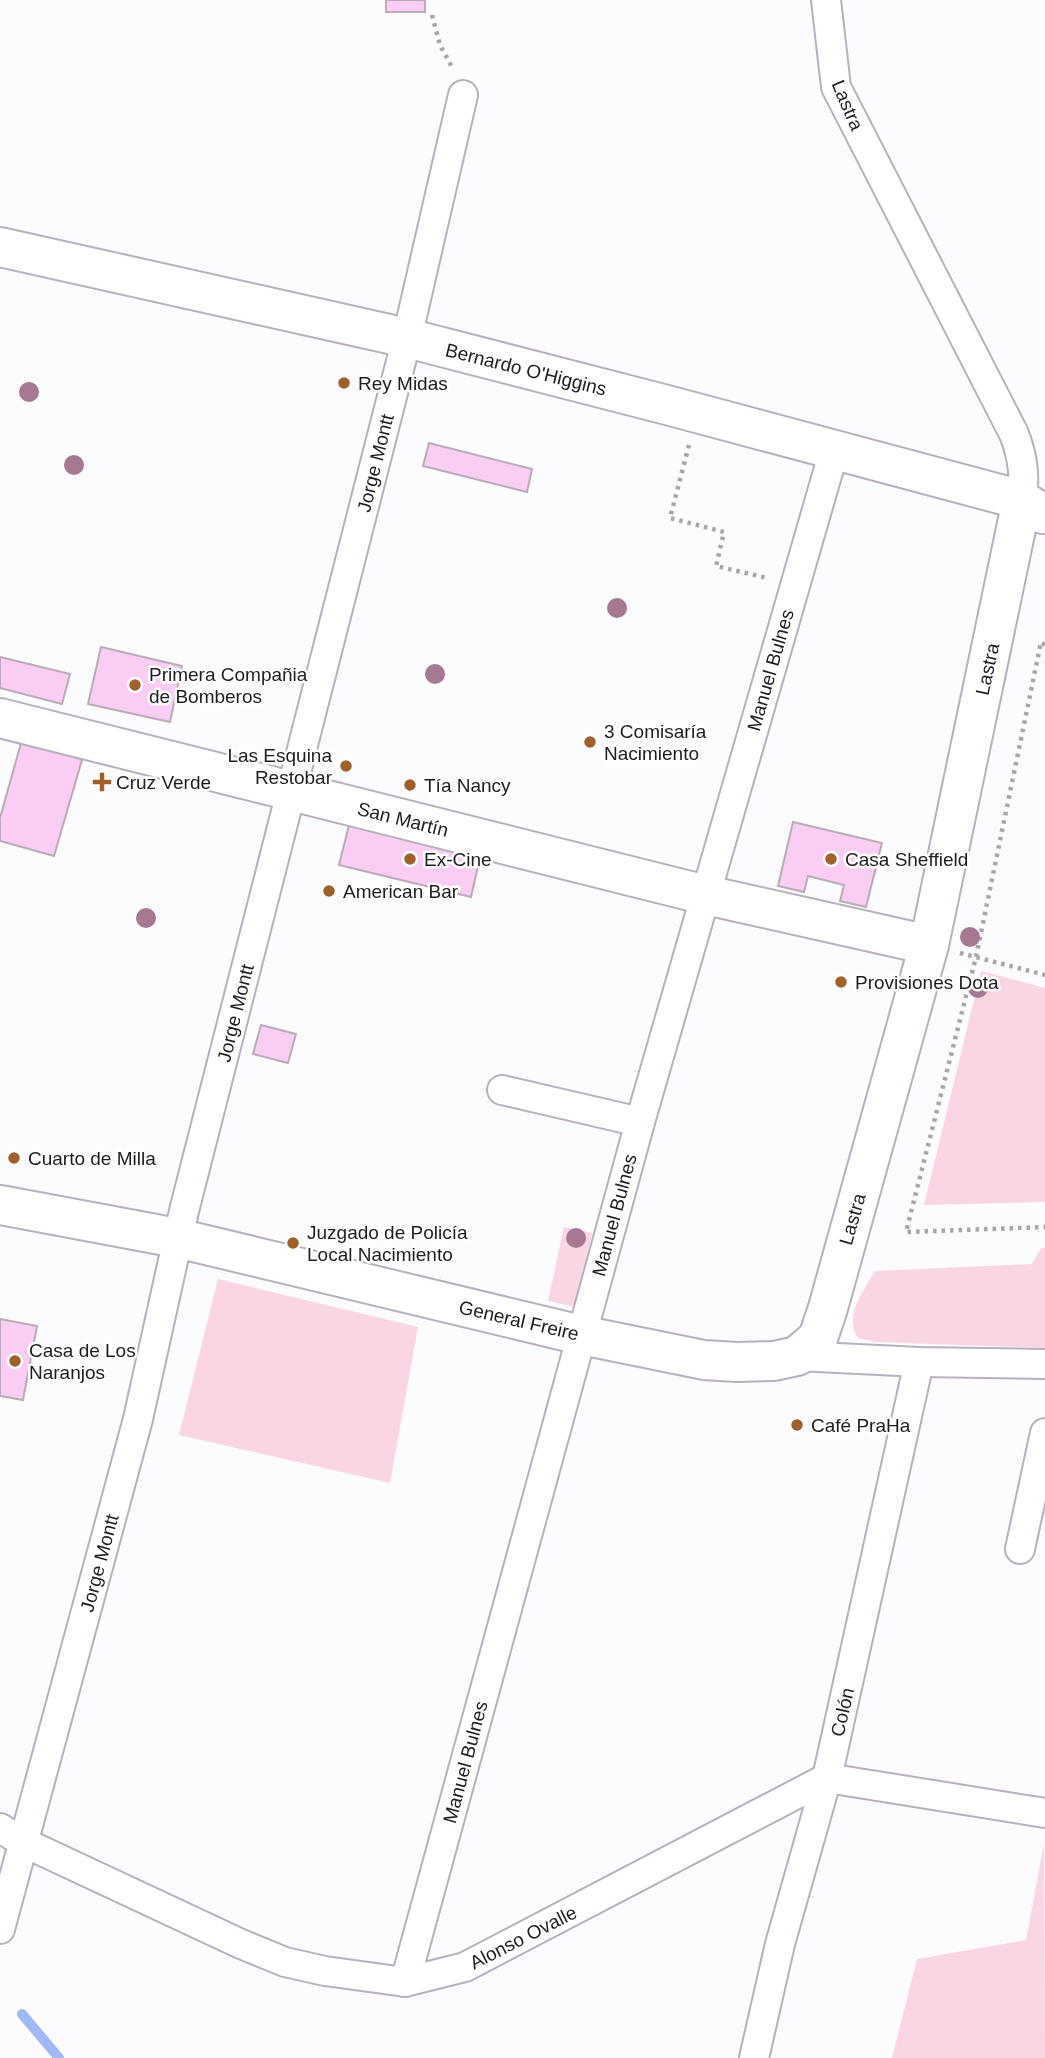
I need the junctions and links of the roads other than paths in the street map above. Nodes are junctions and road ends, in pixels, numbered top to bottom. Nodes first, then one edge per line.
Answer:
1 (826, 0) edge
2 (463, 95) dead end
3 (0, 247) edge
4 (407, 338) junction
5 (834, 451) junction
6 (1033, 507) edge
7 (0, 718) edge
8 (291, 791) junction
9 (706, 895) junction
10 (929, 945) junction
11 (502, 1090) dead end
12 (640, 1122) junction
13 (0, 1205) edge
14 (177, 1238) junction
15 (581, 1335) junction
16 (797, 1356) junction
17 (919, 1363) junction
18 (1045, 1364) edge
19 (1045, 1433) edge
20 (1020, 1549) dead end
21 (827, 1778) junction
22 (1045, 1813) edge
23 (11, 1835) edge
24 (0, 1929) edge
25 (405, 1982) junction
26 (754, 2058) edge

1 - 6 street, Lastra
2 - 4 street, Jorge Montt
3 - 4 main road, Bernardo O'Higgins
4 - 5 main road, Bernardo O'Higgins
4 - 8 street, Jorge Montt
5 - 6 main road, Bernardo O'Higgins
5 - 9 street, Manuel Bulnes
6 - 10 main road, Lastra
7 - 8 main road, San Martín
8 - 9 main road, San Martín
8 - 14 street, Jorge Montt
9 - 10 main road, San Martín
9 - 12 street, Manuel Bulnes
10 - 16 main road, Lastra
11 - 12 street
12 - 15 street, Manuel Bulnes
13 - 14 main road, General Freire
14 - 15 main road, General Freire
14 - 23 street, Jorge Montt
15 - 16 main road, General Freire
15 - 25 street, Manuel Bulnes
16 - 17 street, General Freire
17 - 18 street, General Freire
17 - 21 street, Colón
19 - 20 street
21 - 22 street
21 - 25 street, Alonso Ovalle
21 - 26 street, Colón
23 - 24 street, Jorge Montt
23 - 25 street, Alonso Ovalle

